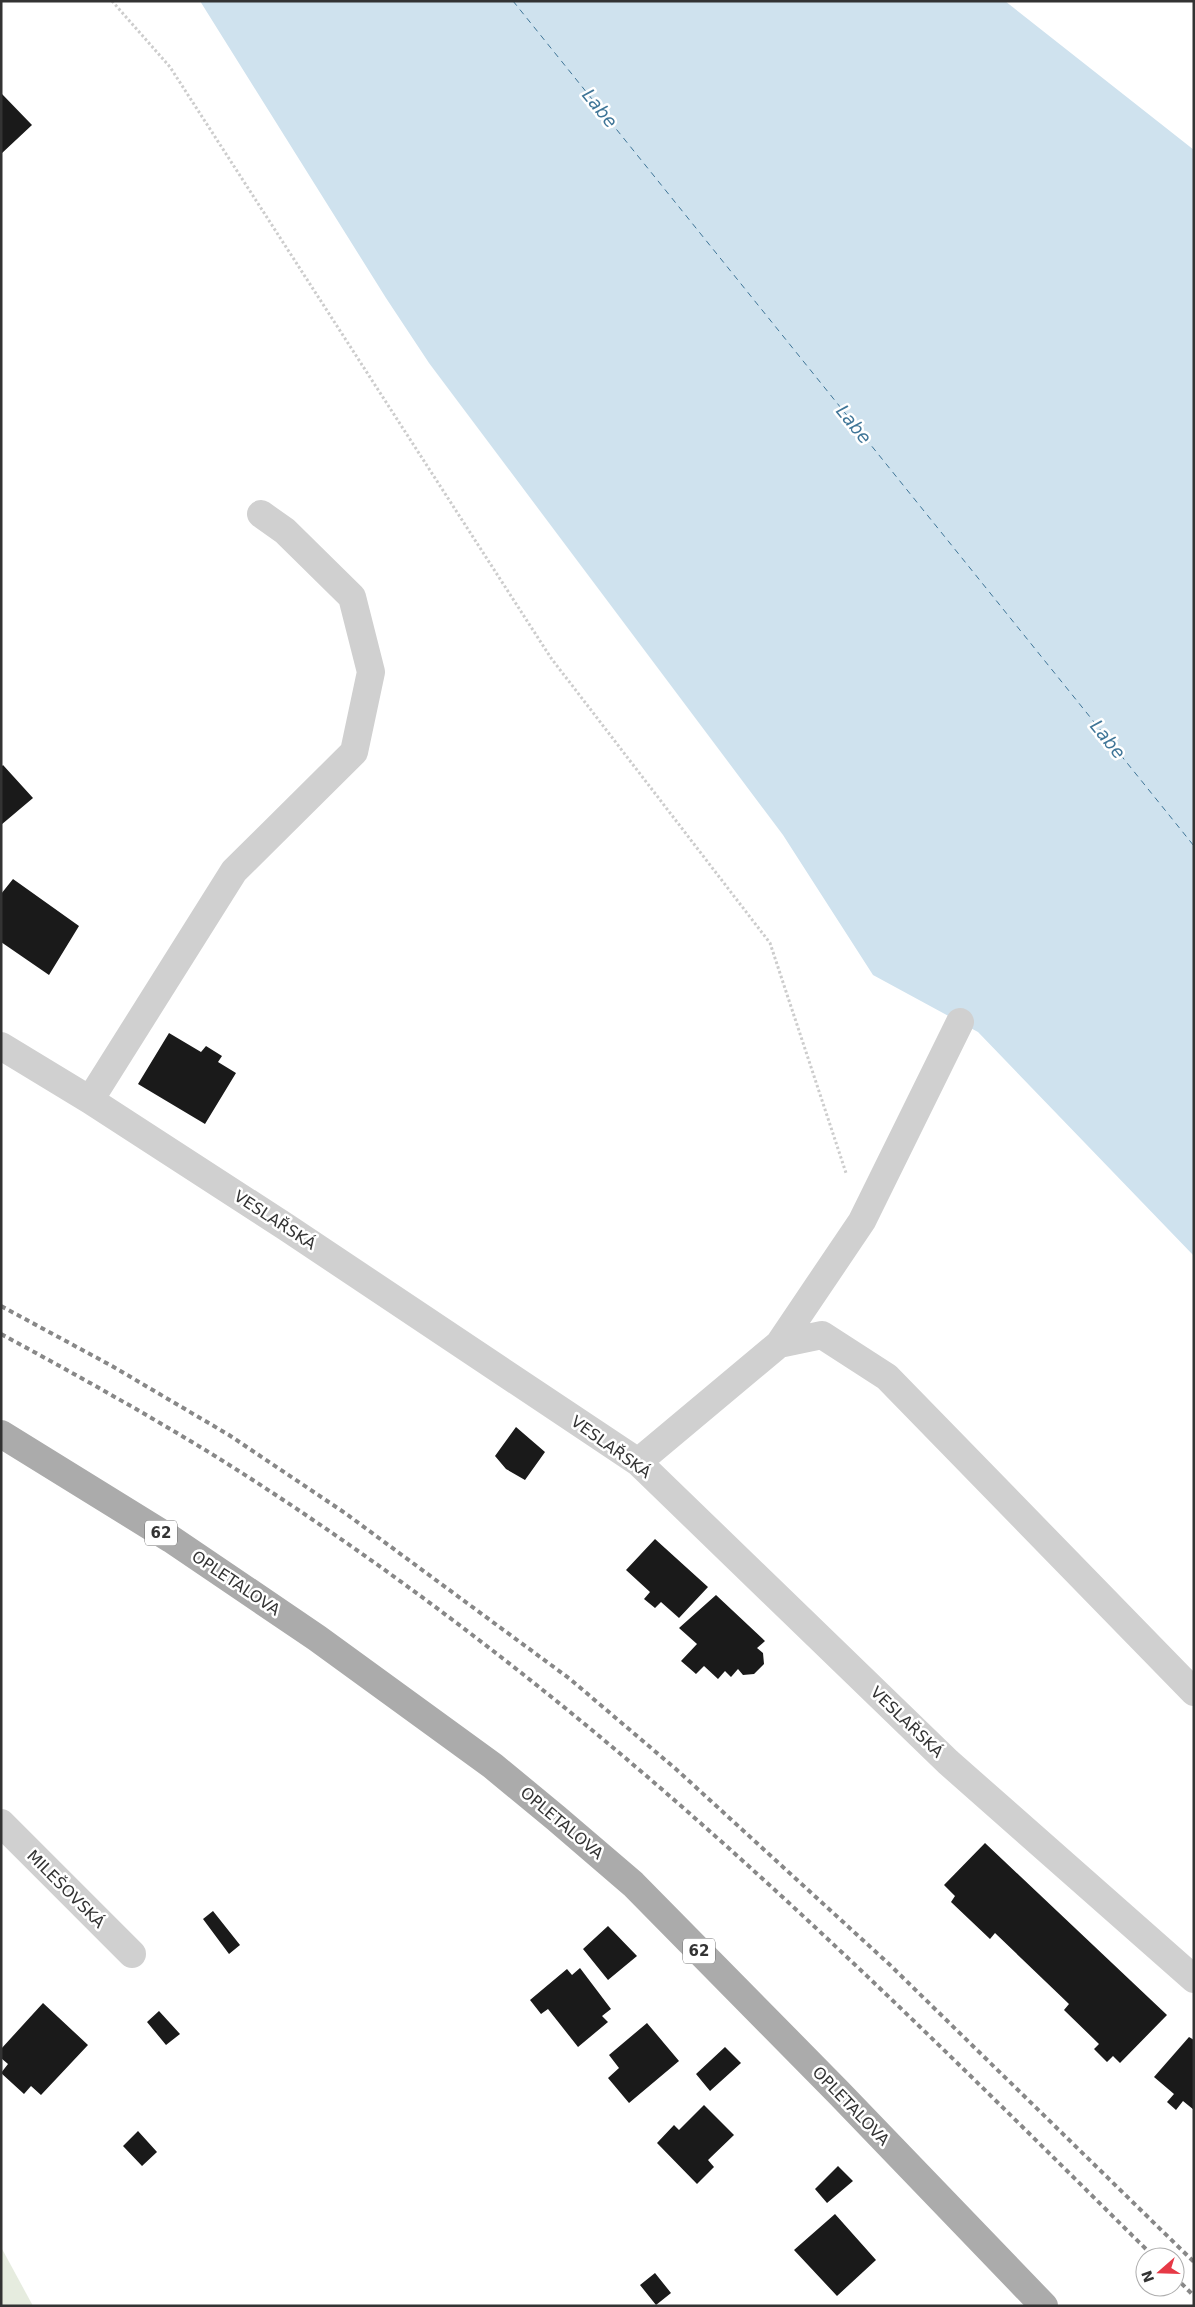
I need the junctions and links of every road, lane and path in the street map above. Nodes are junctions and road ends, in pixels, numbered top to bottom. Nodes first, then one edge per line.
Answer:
1 (112, 1) edge
2 (261, 514) dead end
3 (960, 1022) dead end
4 (1, 1046) edge
5 (90, 1100) junction
6 (862, 1221) junction
7 (779, 1344) junction
8 (1, 1434) edge
9 (638, 1462) junction
10 (1194, 1692) edge
11 (1, 1823) edge
12 (132, 1954) dead end
13 (1194, 1979) edge
14 (1044, 2306) edge

1 - 6 path
2 - 5 street
3 - 6 street
4 - 5 street, VESLAŘSKÁ
5 - 9 street, VESLAŘSKÁ
6 - 7 street
7 - 9 street
7 - 10 street
8 - 14 main road, OPLETALOVA / 62
9 - 13 street, VESLAŘSKÁ
11 - 12 street, MILEŠOVSKÁ

